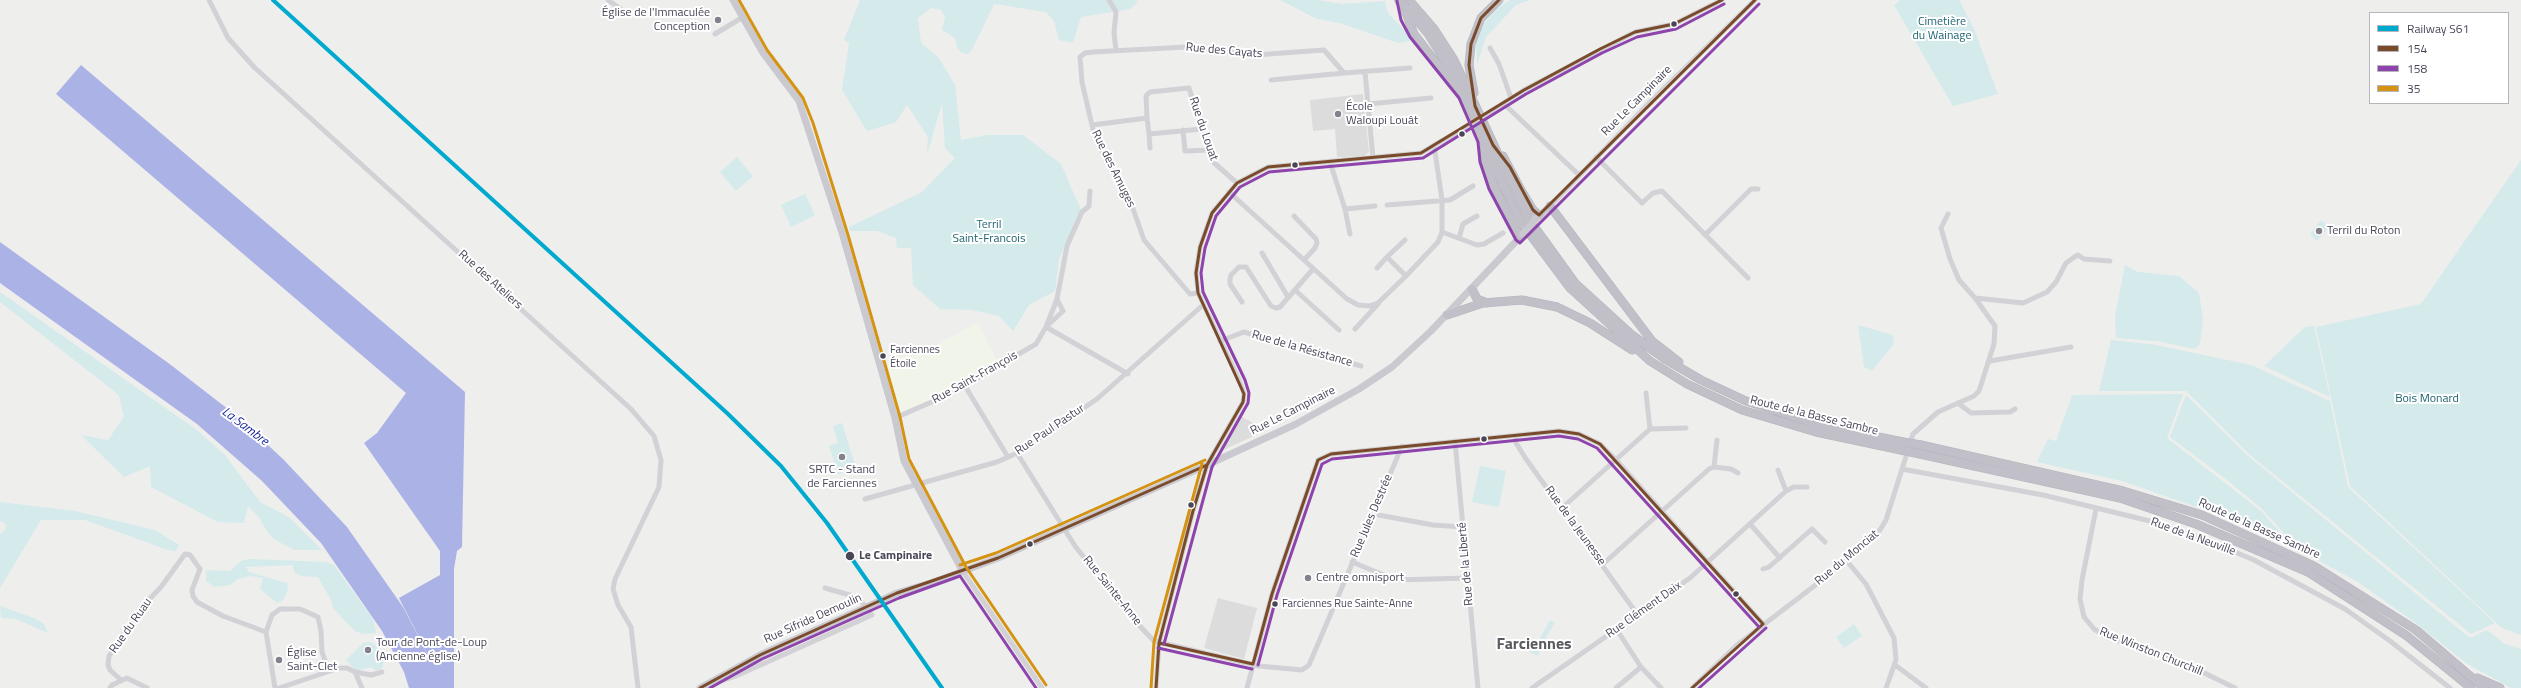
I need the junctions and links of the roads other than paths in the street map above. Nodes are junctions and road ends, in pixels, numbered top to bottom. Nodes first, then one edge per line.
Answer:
1 (209, 0) edge
2 (608, 0) edge
3 (733, 0) edge
4 (1109, 0) edge
5 (1398, 0) edge
6 (1402, 0) edge
7 (1499, 0) edge
8 (1722, 0) edge
9 (1755, 0) edge
10 (1408, 4) edge
11 (626, 13) dead end
12 (743, 17) junction
13 (715, 34) dead end
14 (1490, 48) dead end
15 (1116, 50) junction
16 (1093, 52) joint
17 (1410, 68) dead end
18 (1365, 72) junction
19 (1344, 73) junction
20 (1271, 80) dead end
21 (1463, 95) junction
22 (1431, 98) dead end
23 (1511, 98) junction
24 (1368, 104) junction
25 (1504, 104) junction
26 (1475, 106) junction
27 (1147, 118) junction
28 (1092, 125) junction
29 (1202, 129) junction
30 (1183, 130) junction
31 (1149, 134) junction
32 (1483, 141) junction
33 (1434, 145) junction
34 (1493, 145) junction
35 (1150, 148) dead end
36 (1209, 150) junction
37 (1596, 157) junction
38 (1373, 158) junction
39 (1330, 162) junction
40 (1579, 175) junction
41 (1237, 183) junction
42 (1473, 186) dead end
43 (1758, 189) dead end
44 (1090, 191) dead end
45 (1230, 192) junction
46 (1442, 200) junction
47 (1387, 205) dead end
48 (1375, 206) dead end
49 (1550, 206) junction
50 (1345, 209) junction
51 (1948, 214) dead end
52 (1294, 216) dead end
53 (1477, 216) dead end
54 (1538, 217) junction
55 (1442, 232) junction
56 (1503, 233) dead end
57 (1350, 234) dead end
58 (1705, 235) junction
59 (1522, 236) junction
60 (1459, 238) junction
61 (1405, 240) dead end
62 (1262, 253) dead end
63 (1387, 258) junction
64 (1304, 260) junction
65 (2110, 261) dead end
66 (1377, 268) dead end
67 (1313, 269) junction
68 (1406, 276) junction
69 (1748, 278) dead end
70 (1472, 289) junction
71 (1295, 290) junction
72 (1198, 293) junction
73 (1288, 297) junction
74 (1975, 298) junction
75 (1057, 299) junction
76 (1242, 302) dead end
77 (1378, 303) junction
78 (1489, 303) junction
79 (1203, 305) junction
80 (1447, 315) junction
81 (1046, 327) junction
82 (1355, 329) dead end
83 (1339, 330) dead end
84 (1220, 341) junction
85 (2071, 347) dead end
86 (1650, 361) junction
87 (1990, 361) junction
88 (1361, 366) dead end
89 (1128, 374) junction
90 (1701, 380) junction
91 (965, 386) junction
92 (1646, 393) dead end
93 (1958, 403) junction
94 (2014, 409) dead end
95 (895, 418) junction
96 (1686, 428) dead end
97 (1650, 429) junction
98 (1516, 436) junction
99 (1717, 440) dead end
100 (1455, 441) junction
101 (1402, 446) junction
102 (1902, 446) junction
103 (1017, 453) junction
104 (1008, 457) junction
105 (1616, 460) junction
106 (1207, 465) junction
107 (1714, 467) junction
108 (1902, 469) junction
109 (1778, 470) dead end
110 (1738, 473) dead end
111 (915, 485) junction
112 (1807, 487) dead end
113 (1786, 490) junction
114 (866, 499) dead end
115 (1562, 508) junction
116 (2096, 508) junction
117 (1662, 511) junction
118 (1373, 514) junction
119 (1750, 524) junction
120 (1462, 527) junction
121 (1064, 529) junction
122 (1825, 542) dead end
123 (1780, 558) junction
124 (1846, 560) junction
125 (1352, 562) junction
126 (1707, 562) junction
127 (1603, 564) junction
128 (1763, 569) dead end
129 (962, 570) junction
130 (1467, 578) junction
131 (825, 588) dead end
132 (1637, 614) junction
133 (1763, 624) junction
134 (1617, 630) junction
135 (266, 632) junction
136 (1159, 643) junction
137 (1253, 664) junction
138 (1895, 665) junction
139 (1641, 667) junction
140 (329, 671) junction
141 (355, 672) junction
142 (382, 672) dead end
143 (2471, 675) junction
144 (121, 680) junction
145 (701, 687) edge
146 (110, 688) edge
147 (147, 688) edge
148 (275, 688) edge
149 (280, 688) edge
150 (362, 688) edge
151 (638, 688) edge
152 (1042, 688) edge
153 (1156, 688) edge
154 (1247, 688) edge
155 (1478, 688) edge
156 (1532, 688) edge
157 (1616, 688) edge
158 (1661, 688) edge
159 (1692, 688) edge
160 (1886, 688) edge
161 (1926, 688) edge
162 (2235, 688) edge
163 (2450, 688) edge
164 (2471, 688) edge
165 (2484, 688) edge
166 (2500, 688) edge

1 - 151 street, Rue des Ateliers
2 - 11 street
3 - 12 main road
4 - 15 street
5 - 10 highway, Route de la Basse Sambre, bridge
6 - 21 highway
7 - 26 highway
8 - 23 street
9 - 37 street, Rue Le Campinaire
10 - 21 highway, Route de la Basse Sambre
10 - 26 highway, Route de la Basse Sambre
12 - 13 street
12 - 95 main road
14 - 23 street
15 - 16 street, Rue des Cayats
15 - 19 street, Rue des Cayats
16 - 28 street, Rue des Amuges
17 - 18 street
18 - 19 street
18 - 24 street
19 - 20 street
21 - 32 highway, Route de la Basse Sambre
22 - 24 street
23 - 25 street
24 - 38 street
25 - 33 street, bridge
25 - 40 street
26 - 34 highway, Route de la Basse Sambre
27 - 28 street
27 - 29 street, Rue du Louat
27 - 31 street
28 - 72 street, Rue des Amuges
29 - 30 street
29 - 36 street, Rue du Louat
30 - 31 street
30 - 36 street
31 - 35 street
32 - 59 highway
32 - 86 highway, Route de la Basse Sambre
33 - 38 street
33 - 46 street
34 - 54 highway
34 - 90 highway, Route de la Basse Sambre
36 - 41 street, Rue du Louat
37 - 40 street, Rue Le Campinaire
37 - 58 street
38 - 39 street
39 - 41 street
39 - 50 street
40 - 49 street, Rue Le Campinaire
41 - 45 street
42 - 46 street
43 - 58 street
44 - 75 street
45 - 64 street
45 - 72 street
46 - 47 street
46 - 55 street
48 - 50 street
49 - 54 main road, Rue Le Campinaire
49 - 90 highway
50 - 57 street
51 - 74 street, Rue du Monciat
52 - 64 street
53 - 60 street
54 - 59 main road, Rue Le Campinaire, bridge
55 - 60 street
55 - 68 street
56 - 60 street
58 - 69 street
59 - 70 main road, Rue Le Campinaire
61 - 63 street
62 - 73 street
63 - 66 street
63 - 68 street
64 - 67 street
65 - 74 street
67 - 71 street
67 - 77 street
68 - 77 street
70 - 78 highway
70 - 80 main road, Rue Le Campinaire
71 - 73 street
71 - 83 street
72 - 79 street
73 - 76 street
74 - 87 street, Rue du Monciat
75 - 81 street, Rue Saint-François
75 - 81 street, Rue Saint-François
77 - 82 street
78 - 80 highway
78 - 86 highway
79 - 84 street
79 - 89 street, Rue Paul Pastur
80 - 106 main road, Rue Le Campinaire
81 - 89 street
81 - 91 street, Rue Saint-François
84 - 88 street, Rue de la Résistance
84 - 106 street
85 - 87 street
86 - 102 highway, Route de la Basse Sambre
87 - 93 street, Rue du Monciat
89 - 103 street, Rue Paul Pastur
90 - 102 highway, Route de la Basse Sambre
91 - 95 street, Rue Saint-François
91 - 104 street
92 - 97 street
93 - 94 street
93 - 108 street, Rue du Monciat
95 - 111 main road
96 - 97 street
97 - 105 street
98 - 100 street
98 - 105 street
98 - 115 street, Rue de la Jeunesse
99 - 107 street
100 - 101 street
100 - 120 street, Rue de la Liberté
101 - 118 street, Rue Jules Destrée
101 - 137 street
102 - 143 highway, Route de la Basse Sambre, bridge
102 - 164 highway, Route de la Basse Sambre, bridge
103 - 104 street, Rue Paul Pastur
103 - 121 street, Rue Sainte-Anne
104 - 111 street, Rue Paul Pastur
105 - 115 street
105 - 117 street
106 - 121 main road, Rue Le Campinaire
106 - 136 street
107 - 110 street
107 - 117 street
108 - 116 street, Rue de la Neuville
108 - 124 street, Rue du Monciat
109 - 113 street
111 - 114 street, Rue Paul Pastur
111 - 129 main road
112 - 113 street
113 - 119 street, Rue Clément Daix
115 - 127 street, Rue de la Jeunesse
116 - 162 street, Rue Winston Churchill
116 - 163 street, Rue de la Neuville
117 - 126 street
117 - 127 street
118 - 120 street
118 - 125 street, Rue Jules Destrée
119 - 123 street
119 - 126 street, Rue Clément Daix
120 - 130 street, Rue de la Liberté
121 - 129 main road, Rue Le Campinaire
121 - 136 street, Rue Sainte-Anne
122 - 123 street
123 - 128 street
124 - 133 street, Rue du Monciat
124 - 138 street
125 - 130 street
125 - 137 street, Rue Jules Destrée
126 - 132 street, Rue Clément Daix
126 - 133 street
127 - 132 street, Rue de la Jeunesse
129 - 145 main road, Rue Sifride Demoulin, bridge
129 - 152 street
130 - 155 street, Rue de la Liberté
131 - 145 street
132 - 134 street, Rue Clément Daix
133 - 159 street, Rue du Monciat
134 - 139 street
134 - 156 street, Rue Clément Daix
135 - 140 street
135 - 144 street, Rue du Ruau
135 - 148 street
136 - 137 street, Rue Sainte-Anne
136 - 153 street
137 - 154 street
138 - 160 street
138 - 161 street
139 - 157 street
139 - 158 street
140 - 141 street
140 - 149 street
141 - 142 street
141 - 150 street
143 - 165 highway, Route de la Basse Sambre
143 - 166 highway
144 - 146 street
144 - 147 street

